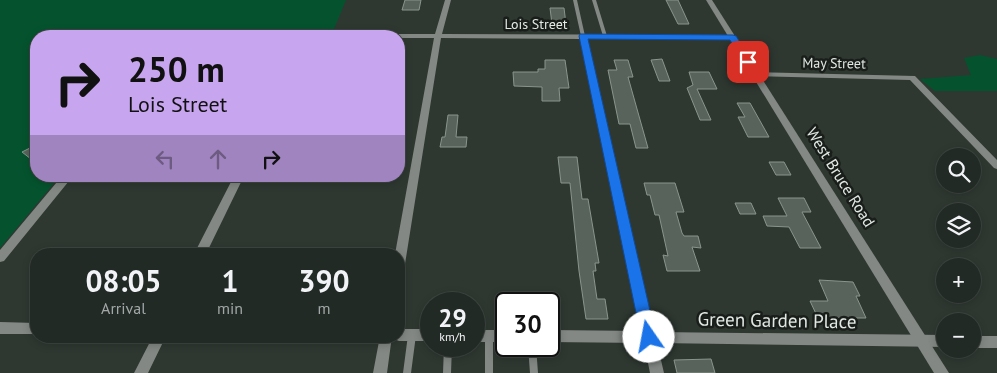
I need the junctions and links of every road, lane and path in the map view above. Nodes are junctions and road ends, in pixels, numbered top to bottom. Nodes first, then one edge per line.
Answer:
1 (448, 0) edge
2 (575, 0) edge
3 (594, 0) edge
4 (710, 0) edge
5 (405, 36) edge
6 (583, 36) junction
7 (605, 36) junction
8 (438, 37) junction
9 (733, 37) junction
10 (756, 74) junction
11 (997, 166) edge
12 (63, 182) edge
13 (236, 182) edge
14 (203, 248) edge
15 (402, 248) edge
16 (0, 258) edge
17 (0, 328) edge
18 (30, 329) edge
19 (405, 335) edge
20 (420, 335) edge
21 (485, 336) edge
22 (490, 336) junction
23 (495, 336) edge
24 (560, 336) edge
25 (649, 337) junction
26 (922, 341) junction
27 (936, 341) edge
28 (981, 342) edge
29 (997, 342) edge
30 (156, 343) edge
31 (385, 343) edge
32 (448, 357) edge
33 (533, 357) edge
34 (141, 373) edge
35 (380, 373) edge
36 (407, 373) edge
37 (447, 373) edge
38 (489, 373) edge
39 (534, 373) edge
40 (657, 373) edge
41 (942, 373) edge

1 - 8 street
2 - 6 lane
3 - 7 lane
4 - 9 street, West Bruce Road
5 - 8 street, Lois Street
6 - 7 street, Lois Street
6 - 8 street, Lois Street
6 - 25 street
7 - 9 street, Lois Street
8 - 15 street
9 - 10 street, West Bruce Road
10 - 11 street, May Street
10 - 26 street, West Bruce Road
12 - 16 street
13 - 14 street
17 - 18 street
19 - 20 street
19 - 36 lane
21 - 22 street
22 - 23 street
22 - 38 lane
24 - 25 street, Green Garden Place
25 - 26 street, Green Garden Place
25 - 40 street
26 - 27 street, Green Garden Place
26 - 41 street, West Bruce Road
28 - 29 street
30 - 34 street
31 - 35 street
32 - 37 lane
33 - 39 lane

